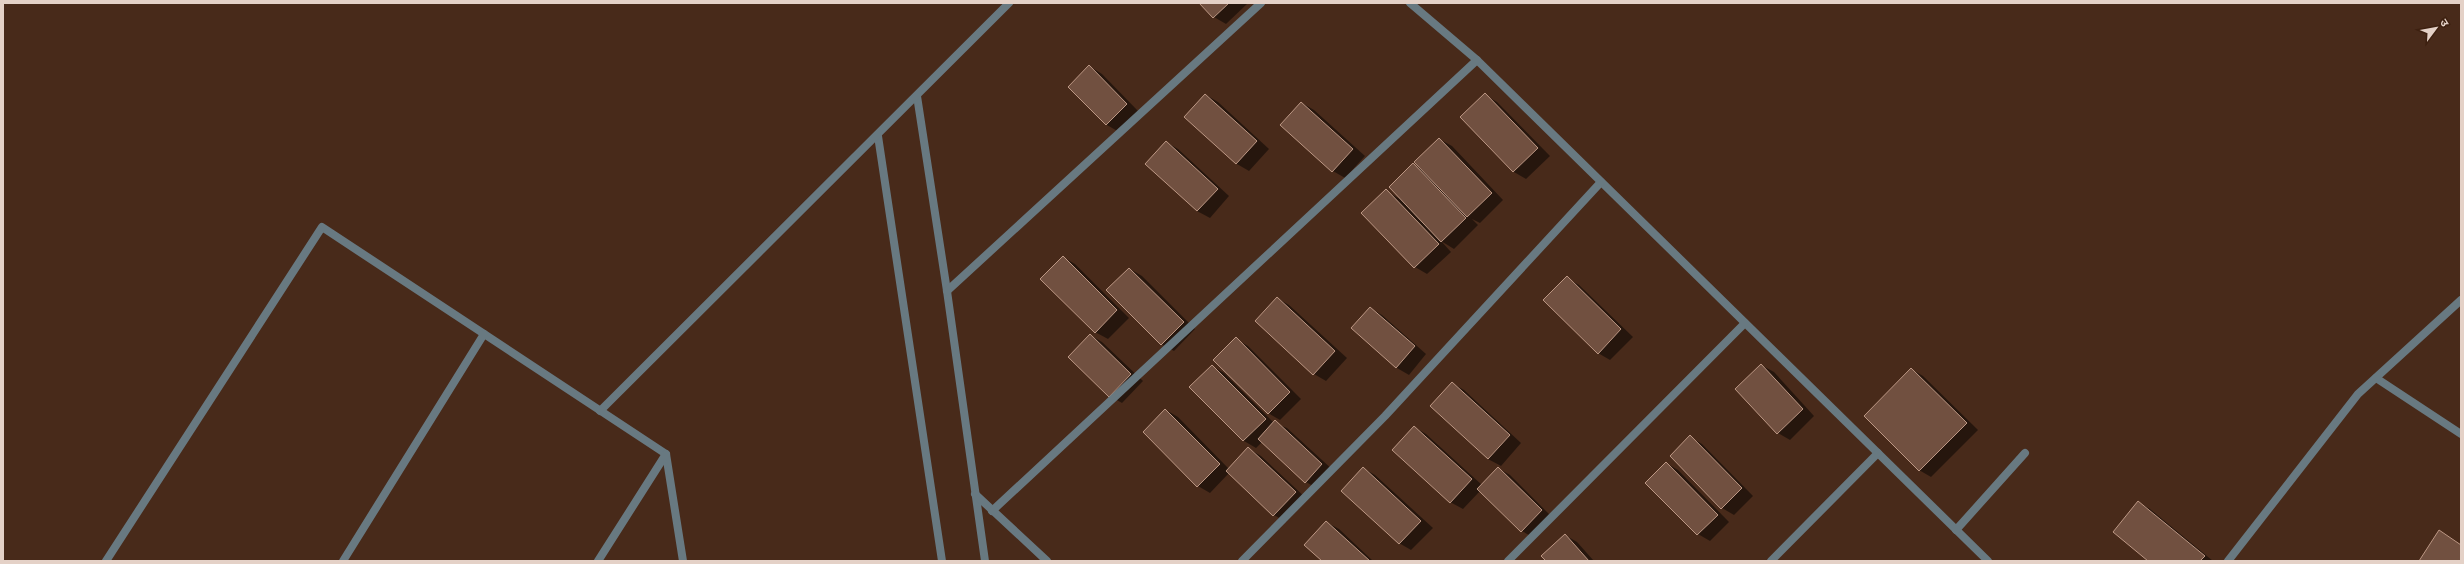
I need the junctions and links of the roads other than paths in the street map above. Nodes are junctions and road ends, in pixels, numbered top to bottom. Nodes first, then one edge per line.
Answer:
1 (1009, 3) edge
2 (1261, 3) edge
3 (1410, 3) edge
4 (1478, 60) junction
5 (917, 96) junction
6 (878, 136) junction
7 (1602, 182) junction
8 (948, 291) junction
9 (2461, 300) edge
10 (1745, 323) junction
11 (484, 334) junction
12 (2376, 378) junction
13 (600, 411) junction
14 (2461, 434) edge
15 (666, 454) junction
16 (1878, 454) junction
17 (2025, 454) dead end
18 (975, 494) junction
19 (992, 511) junction
20 (1956, 530) junction
21 (106, 561) edge
22 (343, 561) edge
23 (598, 561) edge
24 (683, 561) edge
25 (942, 561) edge
26 (985, 561) edge
27 (1047, 561) edge
28 (1242, 561) edge
29 (1508, 561) edge
30 (1771, 561) edge
31 (1988, 561) edge
32 (2228, 561) edge

1 - 5 street
2 - 8 street
3 - 4 street
4 - 7 street
4 - 19 street
5 - 6 street
5 - 8 street
6 - 13 street
6 - 25 street
7 - 10 street
7 - 28 street
8 - 18 street
9 - 12 street
10 - 16 street
10 - 29 street
11 - 13 street
11 - 21 street
11 - 22 street
12 - 14 street
12 - 32 street
13 - 15 street
15 - 23 street
15 - 24 street
16 - 20 street
16 - 30 street
17 - 20 street
18 - 19 street
18 - 26 street
19 - 27 street
20 - 31 street

